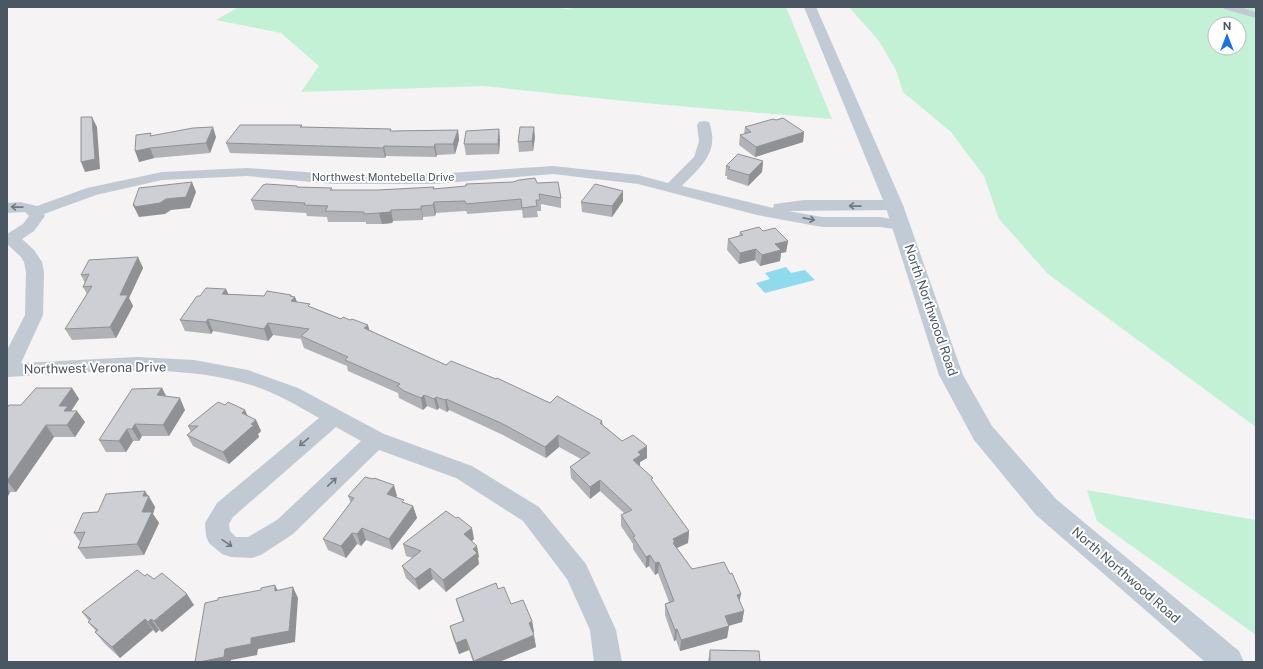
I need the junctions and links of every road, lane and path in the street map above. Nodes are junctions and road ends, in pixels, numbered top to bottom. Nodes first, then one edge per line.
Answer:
1 (810, 7) edge
2 (1228, 7) edge
3 (1256, 15) edge
4 (704, 125) dead end
5 (672, 188) junction
6 (7, 208) edge
7 (35, 212) junction
8 (898, 215) junction
9 (9, 238) edge
10 (7, 370) edge
11 (334, 417) junction
12 (376, 440) junction
13 (608, 662) edge
14 (1228, 662) edge

1 - 8 street, North Northwood Road
2 - 3 street
4 - 5 street
5 - 7 street, Northwest Montebella Drive
5 - 8 street, Northwest Montebella Drive
7 -> 6 street
7 - 9 street
8 - 14 street, North Northwood Road
9 - 10 street
10 - 11 street, Northwest Verona Drive
11 - 12 street, Northwest Verona Drive
11 -> 12 street
12 - 13 street, Northwest Verona Drive

